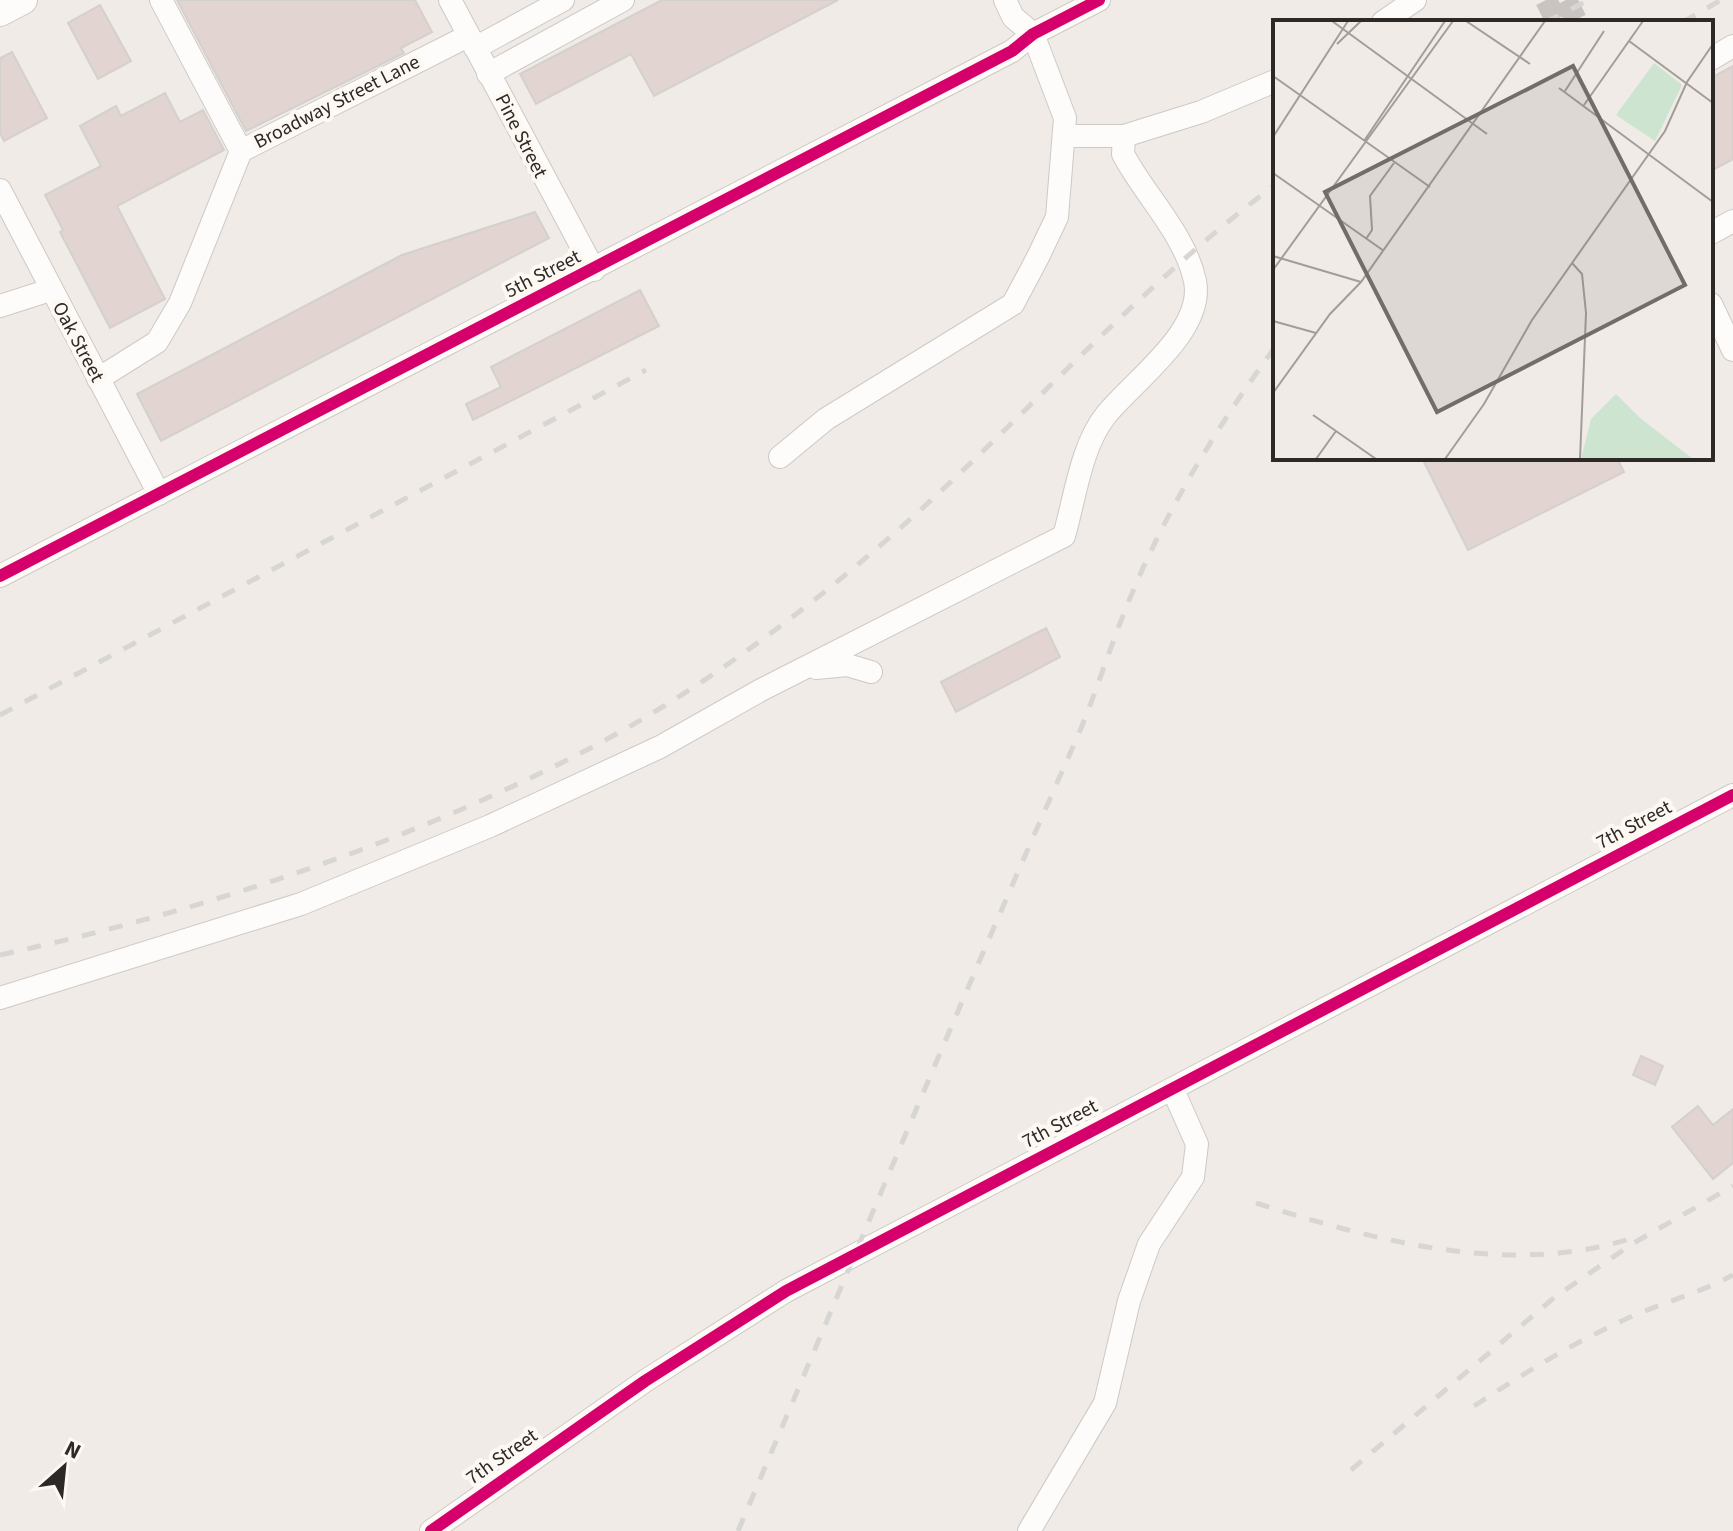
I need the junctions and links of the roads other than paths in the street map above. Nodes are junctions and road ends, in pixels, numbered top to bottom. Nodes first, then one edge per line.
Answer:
1 (23, 0) edge
2 (161, 0) edge
3 (450, 0) edge
4 (563, 0) edge
5 (623, 0) edge
6 (1005, 0) edge
7 (1099, 0) edge
8 (1415, 0) edge
9 (0, 12) edge
10 (1386, 20) edge
11 (1033, 34) junction
12 (471, 42) junction
13 (1733, 46) edge
14 (1713, 58) edge
15 (488, 74) junction
16 (1273, 82) edge
17 (1066, 136) junction
18 (1124, 136) junction
19 (241, 151) junction
20 (0, 190) edge
21 (1733, 221) edge
22 (1713, 232) edge
23 (594, 270) junction
24 (50, 290) junction
25 (0, 306) edge
26 (1713, 308) edge
27 (1733, 350) edge
28 (98, 379) junction
29 (780, 457) dead end
30 (159, 494) junction
31 (0, 576) edge
32 (796, 672) junction
33 (871, 672) dead end
34 (1733, 795) edge
35 (0, 998) edge
36 (1173, 1090) junction
37 (431, 1531) edge
38 (1029, 1531) edge

1 - 9 main road
2 - 19 street
3 - 12 street, Pine Street
4 - 12 street, Broadway Street Lane
5 - 15 street
6 - 11 street
7 - 11 street, 5th Street
8 - 10 street
11 - 17 street
11 - 23 street, 5th Street
12 - 15 street, Pine Street
12 - 19 street, Broadway Street Lane
13 - 14 street
15 - 23 street, Pine Street
16 - 18 street
17 - 18 street
17 - 29 street
18 - 32 street
19 - 28 street, Broadway Street Lane
20 - 24 street, Oak Street
21 - 22 street
23 - 30 street, 5th Street
24 - 25 street
24 - 28 street, Oak Street
26 - 27 street
28 - 30 street, Oak Street
30 - 31 street, 5th Street
32 - 33 street
32 - 35 street
34 - 36 street, 7th Street
36 - 37 street, 7th Street
36 - 38 street

